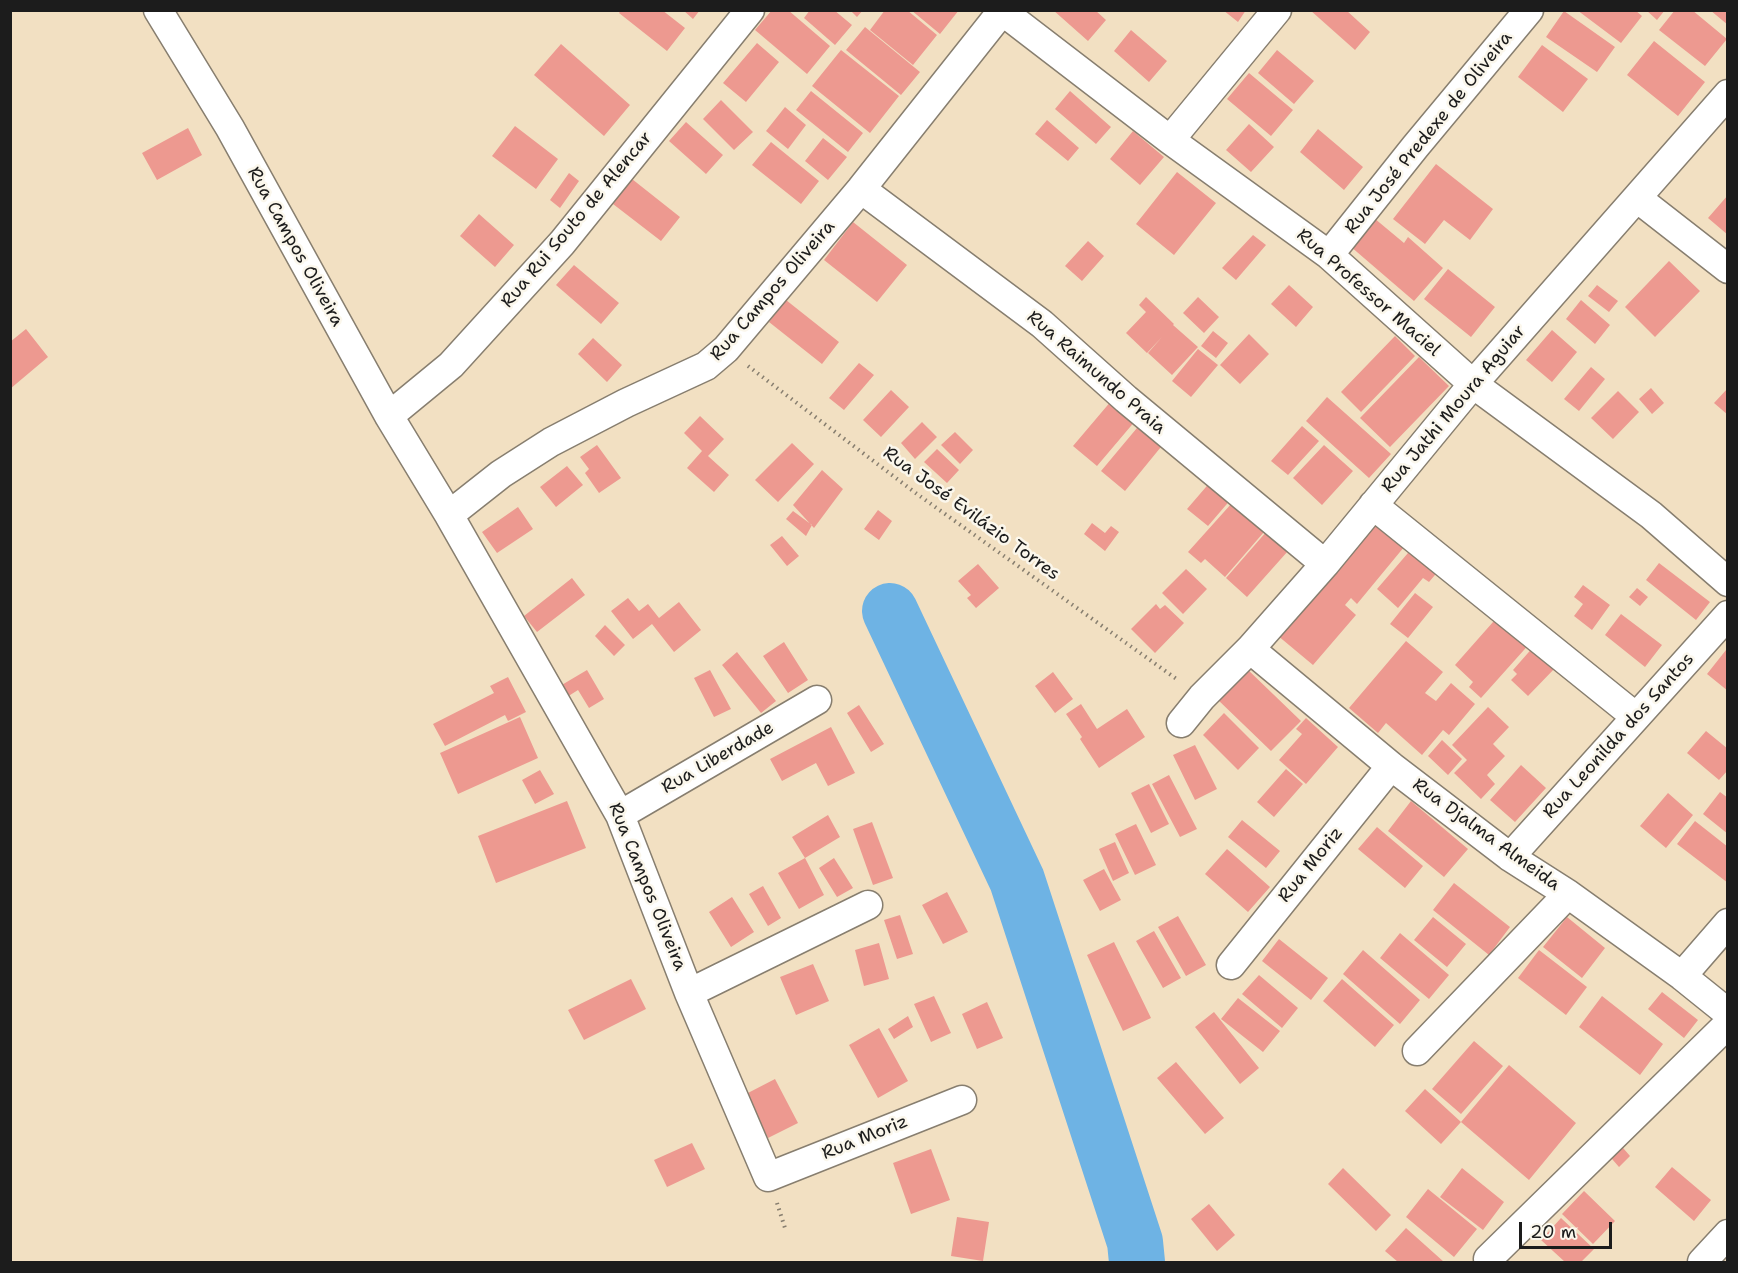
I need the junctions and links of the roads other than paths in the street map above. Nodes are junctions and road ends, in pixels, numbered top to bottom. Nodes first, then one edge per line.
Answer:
1 (158, 10) edge
2 (750, 10) edge
3 (1277, 10) edge
4 (1530, 10) edge
5 (1003, 11) edge
6 (1728, 94) edge
7 (1170, 140) junction
8 (861, 189) junction
9 (1637, 198) junction
10 (1329, 255) junction
11 (1728, 269) edge
12 (1473, 384) junction
13 (389, 416) junction
14 (1373, 505) junction
15 (449, 515) junction
16 (1324, 564) junction
17 (1728, 582) edge
18 (1728, 615) edge
19 (1250, 649) junction
20 (817, 700) dead end
21 (1636, 717) junction
22 (1181, 723) dead end
23 (1391, 766) junction
24 (620, 814) junction
25 (1510, 857) junction
26 (1568, 894) junction
27 (868, 905) dead end
28 (1728, 923) edge
29 (1231, 965) dead end
30 (1682, 976) junction
31 (689, 993) junction
32 (1728, 1013) edge
33 (1728, 1024) edge
34 (1417, 1051) dead end
35 (962, 1100) dead end
36 (768, 1177) joint
37 (1728, 1234) edge
38 (1488, 1259) dead end
39 (1702, 1263) edge

1 - 13 street, Rua Campos Oliveira
2 - 13 street, Rua Rui Souto de Alencar
3 - 7 street
4 - 10 street, Rua José Predexe de Oliveira
5 - 7 street, Rua Professor Maciel
5 - 8 street, Rua Campos Oliveira
6 - 9 street, Rua Jathi Moura Aguiar
7 - 10 street, Rua Professor Maciel
8 - 15 street, Rua Campos Oliveira
8 - 16 street, Rua Raimundo Praia
9 - 11 street
9 - 12 street, Rua Jathi Moura Aguiar
10 - 12 street, Rua Professor Maciel
12 - 14 street, Rua Jathi Moura Aguiar
12 - 17 street, Rua Professor Maciel
13 - 15 street, Rua Campos Oliveira
14 - 16 street, Rua Jathi Moura Aguiar
14 - 21 street
15 - 24 street, Rua Campos Oliveira
16 - 19 street, Rua Jathi Moura Aguiar
18 - 21 street, Rua Leonilda dos Santos
19 - 22 street, Rua Jathi Moura Aguiar
19 - 23 street, Rua Djalma Almeida
20 - 24 street, Rua Liberdade
21 - 25 street, Rua Leonilda dos Santos
23 - 25 street, Rua Djalma Almeida
23 - 29 street, Rua Moriz
24 - 31 street, Rua Campos Oliveira
25 - 26 street, Rua Djalma Almeida
26 - 30 street, Rua Djalma Almeida
26 - 34 street
27 - 31 street
28 - 30 street
30 - 32 street, Rua Djalma Almeida
31 - 36 street, Rua Campos Oliveira
33 - 38 street
35 - 36 street, Rua Moriz
37 - 39 street

